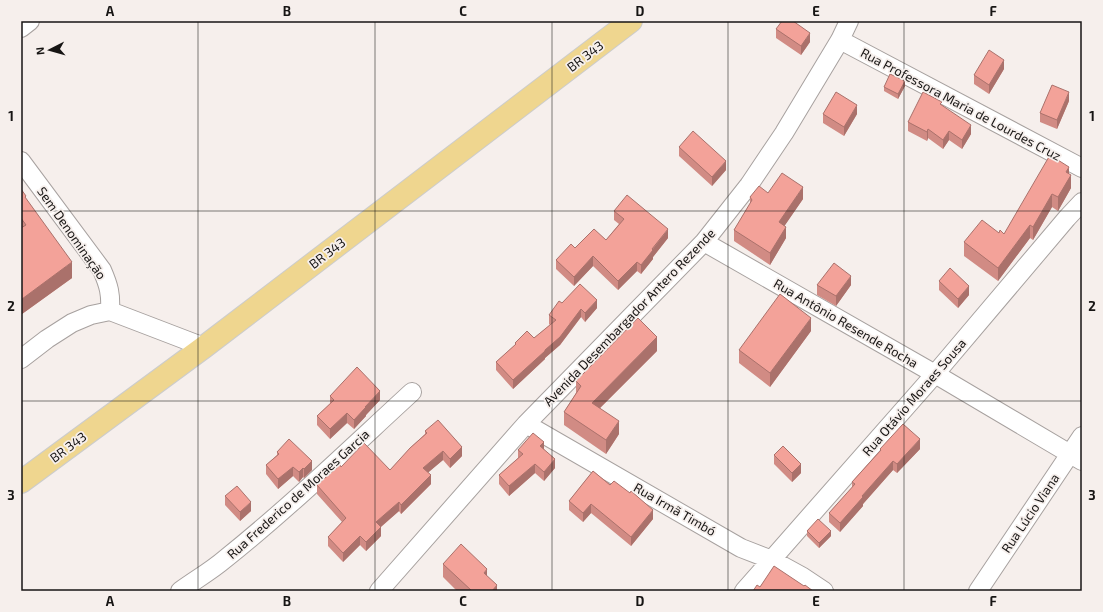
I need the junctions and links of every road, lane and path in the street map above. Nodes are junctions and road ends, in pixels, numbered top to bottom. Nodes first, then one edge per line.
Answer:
1 (30, 21) edge
2 (631, 21) edge
3 (849, 21) edge
4 (21, 28) edge
5 (840, 40) junction
6 (21, 161) edge
7 (1082, 168) edge
8 (1082, 202) edge
9 (704, 242) junction
10 (110, 311) junction
11 (204, 347) junction
12 (21, 359) edge
13 (935, 374) junction
14 (412, 392) dead end
15 (526, 424) junction
16 (1082, 436) edge
17 (1076, 457) edge
18 (21, 482) edge
19 (772, 560) junction
20 (981, 590) edge
21 (180, 591) edge
22 (379, 591) edge
23 (744, 591) edge
24 (824, 591) edge

1 - 4 street
2 - 11 main road, BR 343
3 - 5 street, Avenida Desembargador Antero Rezende
5 - 7 street, Rua Professora Maria de Lourdes Cruz
5 - 9 street, Avenida Desembargador Antero Rezende
6 - 10 street, Sem Denominação
8 - 13 street, Rua Otávio Moraes Sousa
9 - 13 street, Rua Antônio Resende Rocha
9 - 15 street, Avenida Desembargador Antero Rezende
10 - 11 street
10 - 12 street
11 - 18 main road, BR 343
13 - 17 street, Rua Antônio Resende Rocha
13 - 19 street, Rua Otávio Moraes Sousa
14 - 21 street, Rua Frederico de Moraes Garcia
15 - 19 street, Rua Irmã Timbó
15 - 22 street, Avenida Desembargador Antero Rezende
16 - 17 street, Rua Lúcio Viana
17 - 20 street, Rua Lúcio Viana
19 - 23 street, Rua Otávio Moraes Sousa
19 - 24 street, Rua Irmã Timbó

